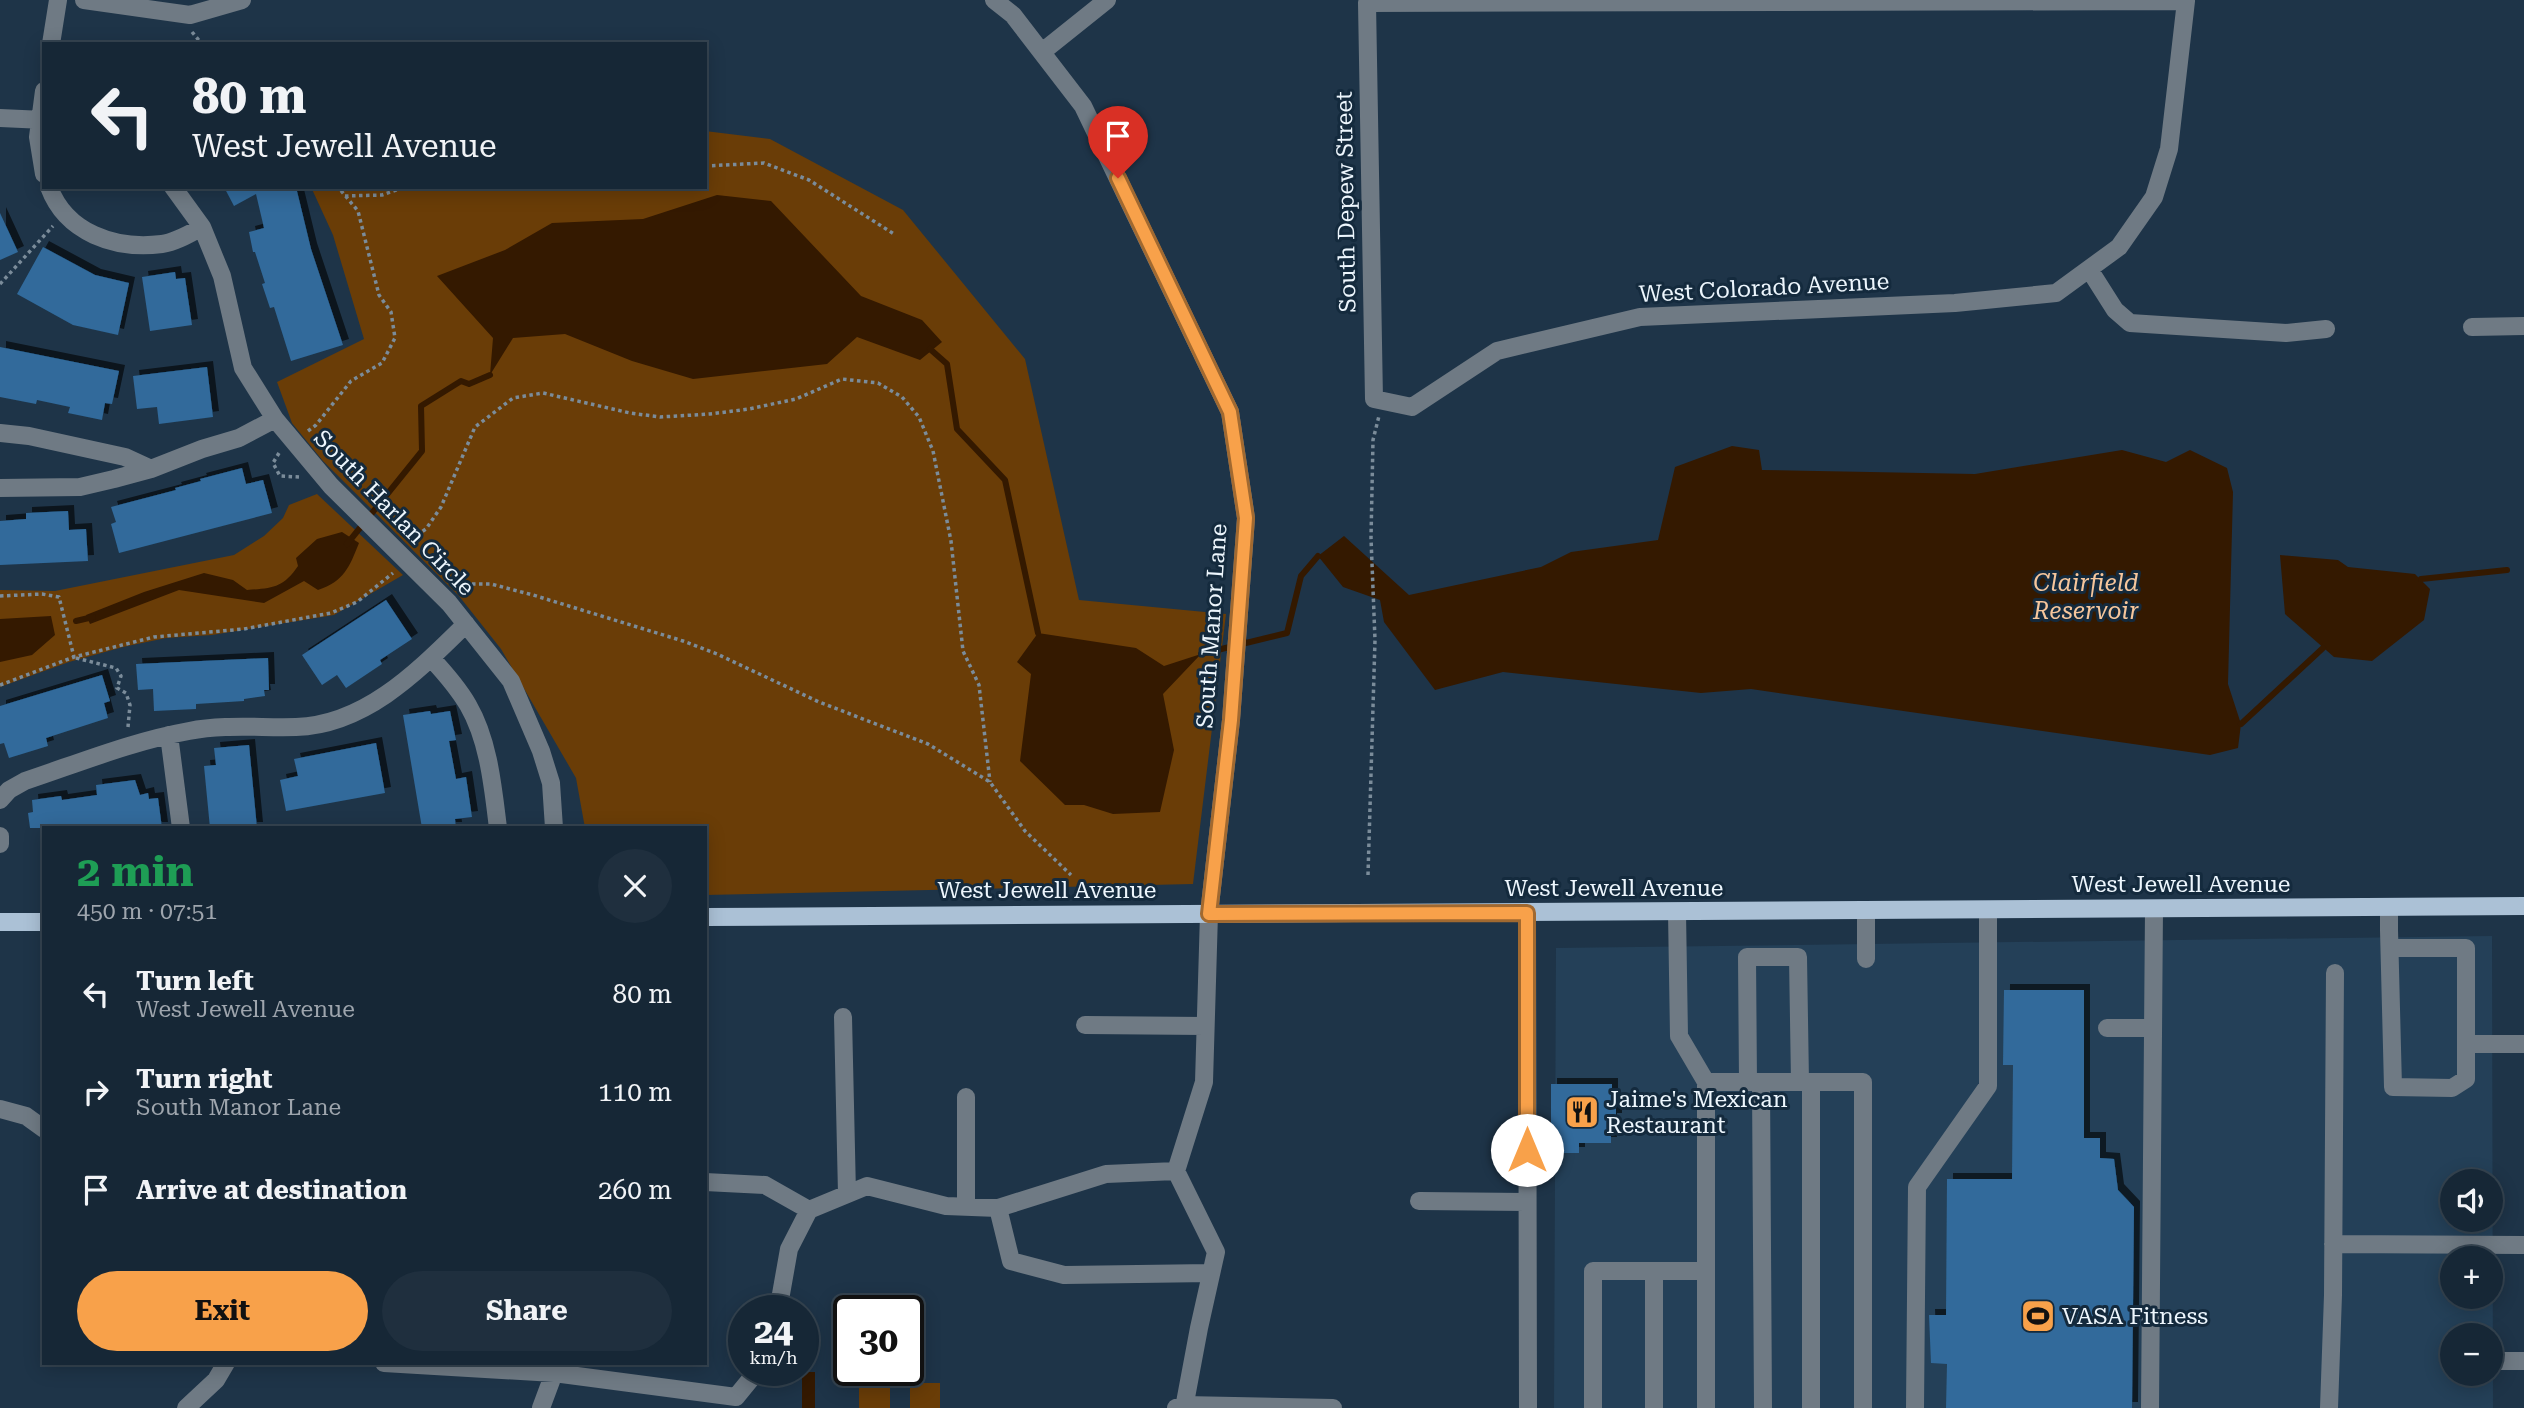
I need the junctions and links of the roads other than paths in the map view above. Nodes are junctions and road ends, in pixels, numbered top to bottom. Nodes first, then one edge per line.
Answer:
1 (58, 0) edge
2 (84, 0) edge
3 (242, 0) edge
4 (1107, 0) edge
5 (2186, 0) edge
6 (998, 1) edge
7 (51, 42) edge
8 (1042, 52) junction
9 (0, 118) edge
10 (42, 120) edge
11 (42, 162) edge
12 (49, 189) edge
13 (174, 189) edge
14 (202, 228) junction
15 (2090, 269) junction
16 (2524, 326) edge
17 (2472, 327) dead end
18 (2326, 329) dead end
19 (1378, 400) joint
20 (275, 419) junction
21 (0, 433) edge
22 (151, 469) junction
23 (0, 488) edge
24 (466, 624) junction
25 (431, 658) junction
26 (169, 735) junction
27 (0, 800) edge
28 (181, 826) edge
29 (498, 826) edge
30 (554, 826) edge
31 (0, 836) edge
32 (0, 844) edge
33 (2524, 906) edge
34 (2389, 907) junction
35 (2154, 909) junction
36 (1988, 910) junction
37 (1866, 911) junction
38 (1677, 912) junction
39 (1527, 913) junction
40 (1209, 914) junction
41 (707, 917) edge
42 (0, 922) edge
43 (42, 922) edge
44 (2390, 948) junction
45 (1866, 960) dead end
46 (2335, 973) dead end
47 (842, 1017) dead end
48 (1085, 1024) dead end
49 (1205, 1026) junction
50 (2107, 1028) dead end
51 (2153, 1028) junction
52 (2466, 1044) junction
53 (2524, 1044) edge
54 (1706, 1082) junction
55 (1754, 1082) junction
56 (1806, 1082) junction
57 (966, 1097) dead end
58 (0, 1109) edge
59 (42, 1128) edge
60 (1177, 1171) junction
61 (707, 1182) edge
62 (847, 1194) junction
63 (1419, 1201) dead end
64 (1527, 1202) junction
65 (966, 1207) junction
66 (998, 1208) junction
67 (809, 1210) junction
68 (2333, 1244) junction
69 (2524, 1245) edge
70 (1654, 1271) junction
71 (1706, 1271) junction
72 (1212, 1273) junction
73 (781, 1295) edge
74 (2503, 1361) edge
75 (2524, 1361) edge
76 (225, 1365) edge
77 (452, 1365) edge
78 (554, 1368) edge
79 (748, 1386) edge
80 (738, 1402) edge
81 (1181, 1407) edge
82 (186, 1408) edge
83 (541, 1408) edge
84 (1333, 1408) edge
85 (1528, 1408) edge
86 (1593, 1408) edge
87 (1654, 1408) edge
88 (1706, 1408) edge
89 (1763, 1408) edge
90 (1811, 1408) edge
91 (1863, 1408) edge
92 (1915, 1408) edge
93 (2150, 1408) edge
94 (2329, 1408) edge

1 - 7 street
2 - 3 street
4 - 8 street
5 - 15 street, West Colorado Avenue
5 - 19 street, South Depew Street
6 - 8 street, South Manor Lane
8 - 40 street, South Manor Lane
9 - 10 street
10 - 11 street
12 - 14 street
13 - 14 street, South Harlan Circle
14 - 20 street, South Harlan Circle
15 - 18 street
15 - 19 street, West Colorado Avenue
16 - 17 street
20 - 22 street
20 - 24 street, South Harlan Circle
21 - 22 street
22 - 23 street
24 - 25 street
24 - 30 street, South Harlan Circle
25 - 26 street
25 - 29 street
26 - 27 street
26 - 28 street
31 - 32 street
33 - 34 main road, West Jewell Avenue
34 - 35 main road, West Jewell Avenue
34 - 44 street
35 - 36 main road, West Jewell Avenue
35 - 51 street
36 - 37 main road, West Jewell Avenue
36 - 92 street
37 - 38 main road, West Jewell Avenue
37 - 45 street
38 - 39 main road, West Jewell Avenue
38 - 54 street
39 - 40 main road, West Jewell Avenue
39 - 64 street
40 - 41 main road, West Jewell Avenue
40 - 49 street, South Manor Lane
42 - 43 main road
44 - 52 street
44 - 52 street
46 - 68 street
47 - 62 street
48 - 49 street
49 - 60 street, South Manor Lane
50 - 51 street
51 - 93 street
52 - 53 street
54 - 55 street
54 - 71 street
55 - 56 street
55 - 56 street
55 - 89 street
56 - 90 street
56 - 91 street
57 - 65 street
58 - 59 street
60 - 66 street
60 - 72 street
61 - 67 street
62 - 65 street
62 - 67 street
63 - 64 street
64 - 85 street
65 - 66 street
66 - 72 street
67 - 73 street
68 - 69 street
68 - 94 street
70 - 71 street
70 - 86 street
70 - 87 street
71 - 88 street
72 - 81 street
74 - 75 street
76 - 82 street
77 - 78 street
78 - 80 street
78 - 83 street
79 - 80 street
81 - 84 street

